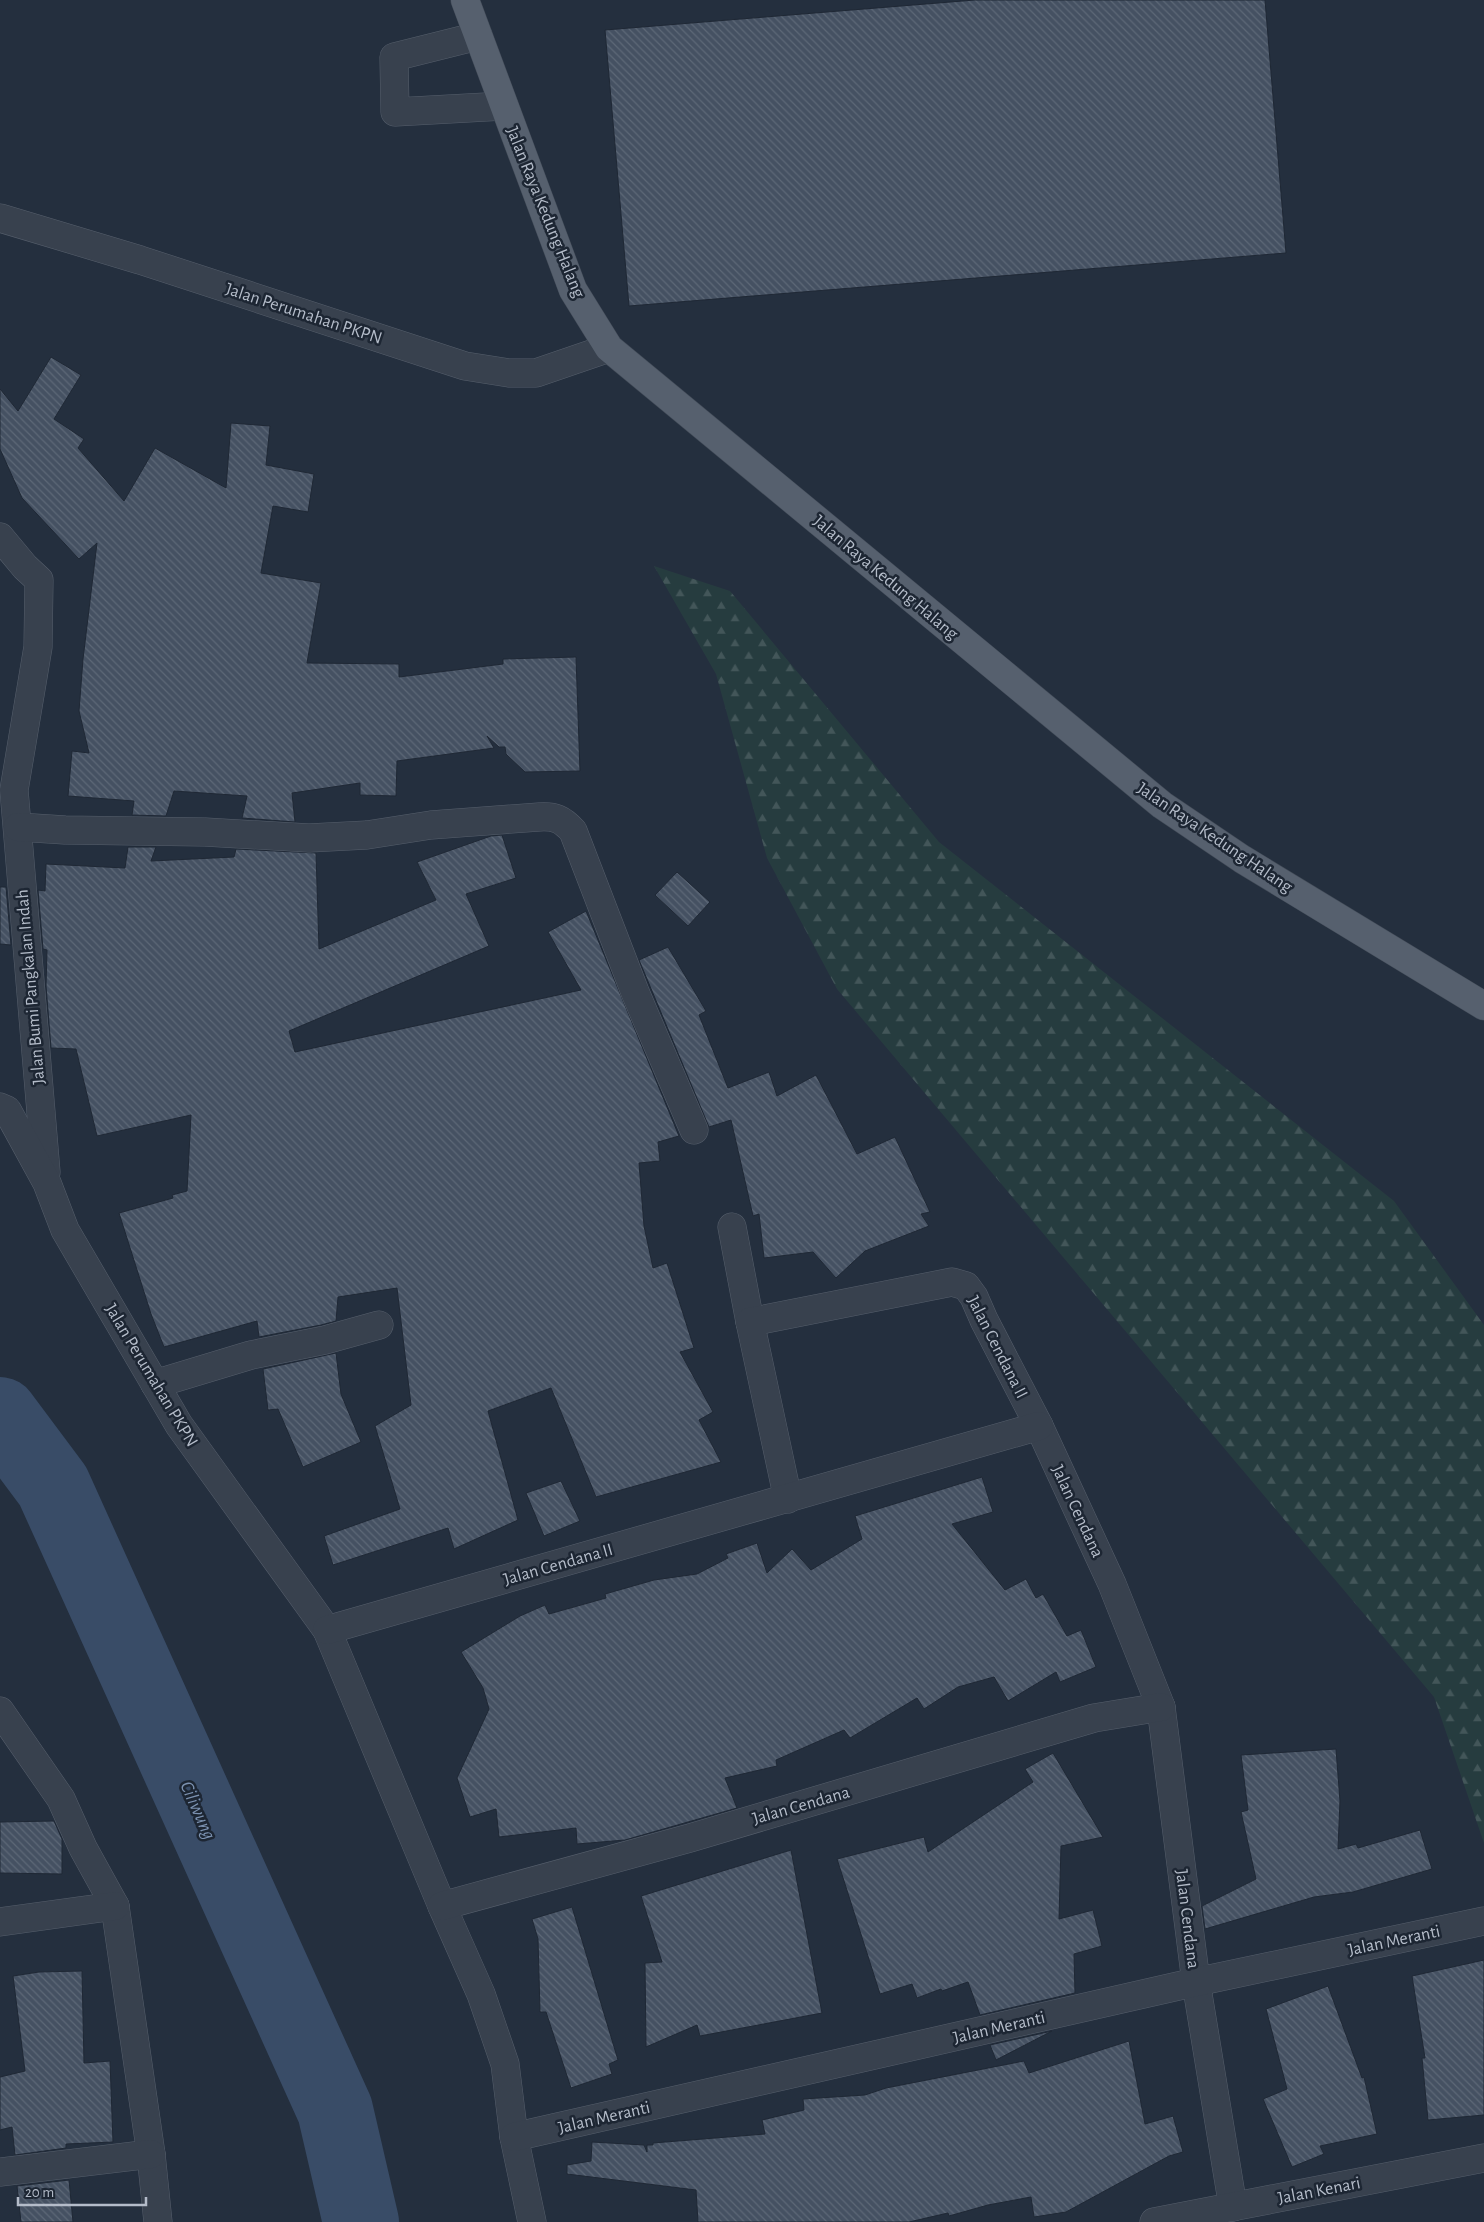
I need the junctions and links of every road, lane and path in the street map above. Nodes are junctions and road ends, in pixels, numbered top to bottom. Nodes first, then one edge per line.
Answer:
1 (465, 0) edge
2 (478, 36) junction
3 (504, 106) junction
4 (0, 218) edge
5 (609, 348) junction
6 (0, 537) edge
7 (7, 786) edge
8 (18, 827) junction
9 (1484, 1006) edge
10 (0, 1106) edge
11 (694, 1130) dead end
12 (47, 1183) junction
13 (732, 1227) dead end
14 (750, 1322) junction
15 (379, 1325) dead end
16 (154, 1384) junction
17 (1039, 1426) junction
18 (788, 1499) junction
19 (327, 1630) junction
20 (1161, 1707) junction
21 (0, 1711) edge
22 (115, 1906) junction
23 (442, 1906) junction
24 (1484, 1920) edge
25 (0, 1922) edge
26 (1196, 1982) junction
27 (514, 2137) junction
28 (151, 2154) junction
29 (1484, 2158) edge
30 (0, 2172) edge
31 (1233, 2207) junction
32 (158, 2222) edge
33 (532, 2222) edge
34 (1154, 2222) edge

1 - 2 main road, Jalan Raya Kedung Halang
2 - 3 main road, Jalan Raya Kedung Halang
2 - 3 street
3 - 5 main road, Jalan Raya Kedung Halang
4 - 5 street, Jalan Perumahan PKPN
5 - 9 main road, Jalan Raya Kedung Halang
6 - 7 street, Jalan Bumi Pangkalan Indah
7 - 8 street, Jalan Bumi Pangkalan Indah
8 - 11 street
8 - 12 street, Jalan Bumi Pangkalan Indah
10 - 12 street, Jalan Perumahan PKPN
12 - 16 street, Jalan Perumahan PKPN
13 - 14 street
14 - 17 street, Jalan Cendana II
14 - 18 street
15 - 16 street
16 - 19 street, Jalan Perumahan PKPN
17 - 18 street, Jalan Cendana II
17 - 20 street, Jalan Cendana
18 - 19 street, Jalan Cendana II
19 - 23 street, Jalan Perumahan PKPN
20 - 23 street, Jalan Cendana
20 - 26 street, Jalan Cendana
21 - 22 street
22 - 25 street
22 - 28 street
23 - 27 street, Jalan Perumahan PKPN
24 - 26 street, Jalan Meranti
26 - 27 street, Jalan Meranti
26 - 31 street, Jalan Cendana
27 - 33 street, Jalan Perumahan PKPN
28 - 30 street
28 - 32 street
29 - 31 street, Jalan Kenari
31 - 34 street, Jalan Kenari

